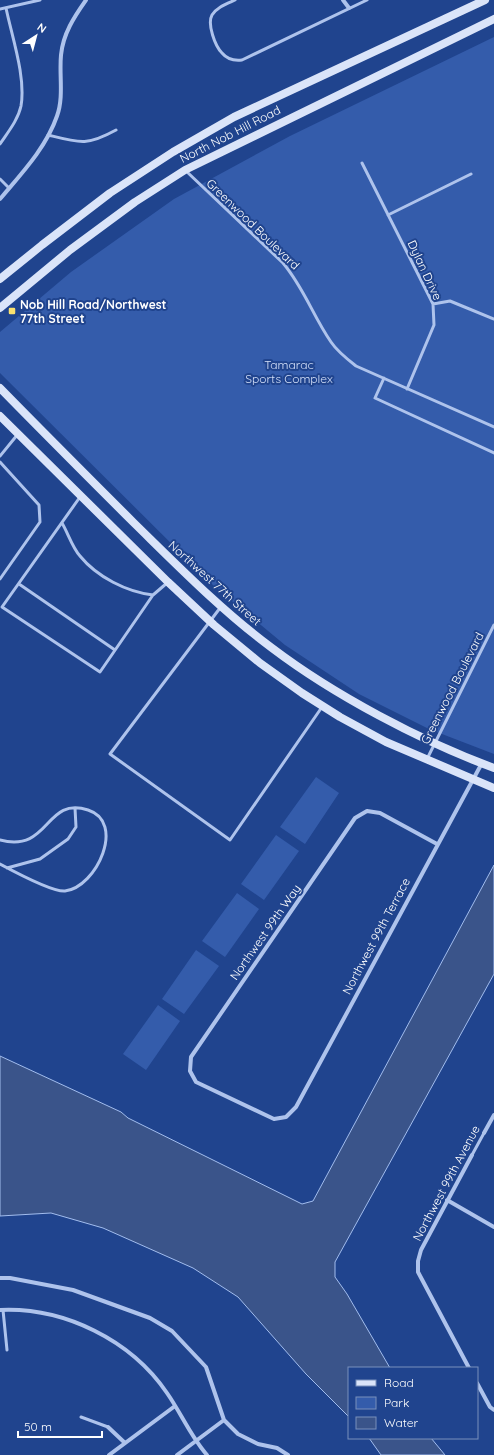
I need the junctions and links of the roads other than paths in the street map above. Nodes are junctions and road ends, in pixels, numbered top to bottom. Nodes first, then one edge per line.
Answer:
1 (40, 0) edge
2 (86, 0) edge
3 (235, 0) edge
4 (343, 0) edge
5 (367, 0) edge
6 (485, 0) edge
7 (6, 8) junction
8 (349, 8) junction
9 (0, 10) edge
10 (494, 19) edge
11 (116, 130) dead end
12 (48, 135) junction
13 (0, 144) edge
14 (362, 163) dead end
15 (185, 170) junction
16 (471, 174) dead end
17 (0, 179) edge
18 (9, 188) junction
19 (0, 199) edge
20 (388, 215) junction
21 (0, 279) edge
22 (433, 304) junction
23 (0, 308) edge
24 (494, 319) edge
25 (384, 378) junction
26 (0, 388) edge
27 (407, 389) junction
28 (0, 416) edge
29 (494, 427) edge
30 (18, 434) junction
31 (494, 453) edge
32 (0, 456) edge
33 (0, 462) edge
34 (81, 496) junction
35 (62, 523) junction
36 (0, 579) edge
37 (168, 582) junction
38 (19, 584) junction
39 (153, 595) junction
40 (221, 606) junction
41 (211, 620) junction
42 (494, 624) edge
43 (115, 650) junction
44 (322, 706) junction
45 (435, 743) junction
46 (427, 759) junction
47 (482, 763) junction
48 (494, 768) edge
49 (473, 780) junction
50 (494, 788) edge
51 (75, 808) junction
52 (0, 840) edge
53 (437, 844) junction
54 (0, 864) edge
55 (7, 868) junction
56 (494, 1114) edge
57 (286, 1116) joint
58 (484, 1133) joint
59 (472, 1155) joint
60 (447, 1200) junction
61 (494, 1227) edge
62 (0, 1278) edge
63 (2, 1310) edge
64 (7, 1350) dead end
65 (468, 1367) edge
66 (478, 1385) edge
67 (175, 1406) junction
68 (494, 1410) edge
69 (81, 1417) dead end
70 (224, 1420) junction
71 (108, 1427) joint
72 (197, 1440) junction
73 (125, 1443) junction
74 (109, 1455) edge
75 (177, 1455) edge
76 (207, 1455) edge
77 (288, 1455) edge

1 - 7 lane
2 - 12 street
3 - 8 lane
4 - 8 street
5 - 8 lane
6 - 21 street, North Nob Hill Road
7 - 9 lane
7 - 13 lane
10 - 15 street, North Nob Hill Road
11 - 12 lane
12 - 18 street
14 - 20 lane, Dylan Drive
15 - 23 street, North Nob Hill Road
15 - 25 lane, Greenwood Boulevard
16 - 20 lane
17 - 18 lane
18 - 19 street
20 - 22 lane, Dylan Drive
22 - 24 lane
22 - 27 lane, Dylan Drive
25 - 27 lane, Greenwood Boulevard
25 - 31 lane
26 - 40 street, Northwest 77th Street
27 - 29 lane, Greenwood Boulevard
28 - 30 street
30 - 32 lane
30 - 34 street
33 - 36 lane
34 - 35 lane
34 - 37 street
35 - 38 lane
35 - 39 lane
37 - 39 lane
37 - 41 street
38 - 43 lane
38 - 43 lane
39 - 43 lane
40 - 41 lane
40 - 45 street, Northwest 77th Street
41 - 44 street
41 - 44 lane
42 - 45 lane, Greenwood Boulevard
44 - 46 street
45 - 46 lane, Greenwood Boulevard
45 - 47 street, Northwest 77th Street
46 - 49 street
47 - 48 street, Northwest 77th Street
47 - 49 street, Northwest 99th Terrace
49 - 50 street
49 - 53 street, Northwest 99th Terrace
51 - 52 lane
51 - 55 lane
51 - 55 lane
53 - 57 street, Northwest 99th Terrace
53 - 57 street, Northwest 99th Way
54 - 55 lane
56 - 58 street, Northwest 99th Avenue
58 - 59 lane, Northwest 99th Avenue
59 - 60 street, Northwest 99th Avenue
60 - 61 street
60 - 65 street, Northwest 99th Avenue
62 - 70 street
63 - 64 lane
63 - 67 street
66 - 68 street
67 - 72 street
67 - 73 street
69 - 71 lane
70 - 72 street
70 - 77 street
71 - 73 street
72 - 75 street
72 - 76 street
73 - 74 street

